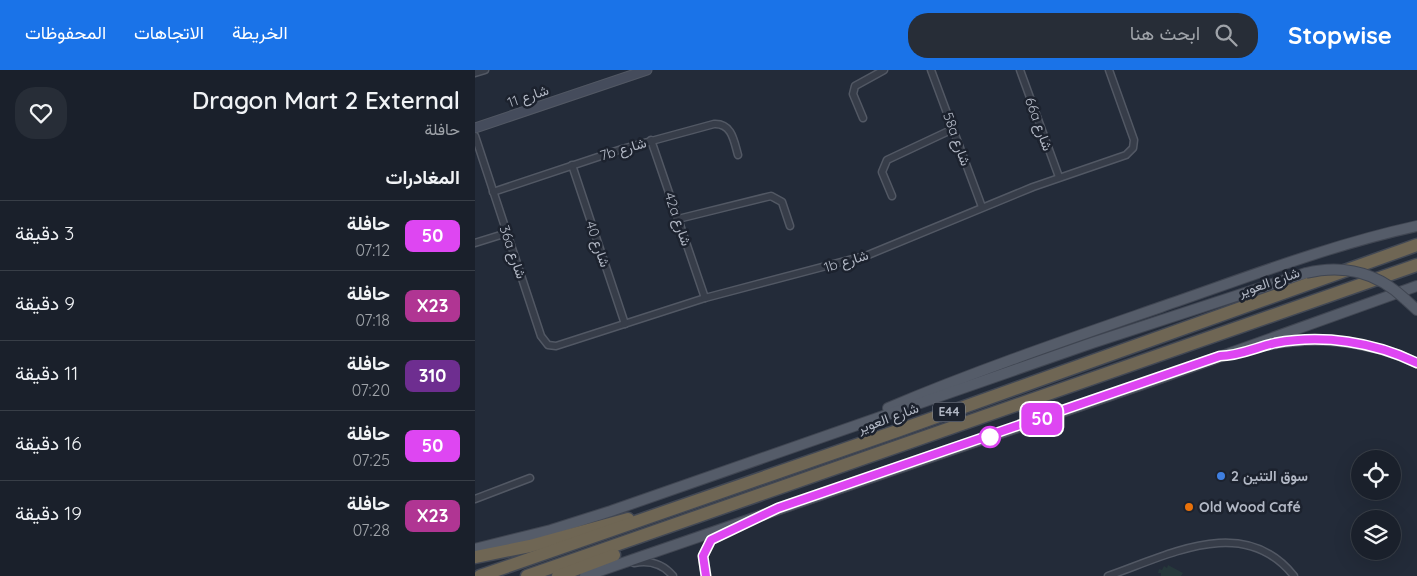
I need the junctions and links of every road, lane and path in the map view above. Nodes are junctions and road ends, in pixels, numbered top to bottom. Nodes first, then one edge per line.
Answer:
1 (485, 70) edge
2 (647, 70) edge
3 (884, 70) edge
4 (931, 70) edge
5 (1020, 70) edge
6 (1109, 70) edge
7 (475, 73) edge
8 (863, 118) dead end
9 (475, 128) edge
10 (953, 130) junction
11 (475, 136) edge
12 (651, 140) junction
13 (475, 146) edge
14 (738, 155) dead end
15 (481, 158) junction
16 (572, 165) junction
17 (1059, 177) junction
18 (493, 192) junction
19 (892, 196) dead end
20 (981, 207) junction
21 (678, 219) junction
22 (790, 226) dead end
23 (1416, 226) edge
24 (507, 232) junction
25 (475, 243) edge
26 (1417, 245) edge
27 (1417, 265) edge
28 (1417, 286) edge
29 (705, 298) junction
30 (1405, 299) junction
31 (1417, 310) edge
32 (1417, 318) edge
33 (625, 324) junction
34 (548, 345) joint
35 (1220, 356) junction
36 (1417, 362) edge
37 (806, 442) junction
38 (530, 478) dead end
39 (475, 499) edge
40 (778, 508) junction
41 (653, 517) junction
42 (669, 528) junction
43 (475, 549) edge
44 (475, 557) edge
45 (589, 574) edge
46 (480, 576) edge
47 (527, 576) edge
48 (558, 576) edge
49 (673, 576) edge
50 (706, 576) edge
51 (1108, 576) edge
52 (1294, 576) edge

1 - 7 street
2 - 9 street, شارع 11
3 - 8 street
4 - 10 street, 58a شارع
5 - 17 street, 66a شارع
6 - 17 street, 1b شارع
10 - 19 street
10 - 20 street, 58a شارع
11 - 15 street, 36a شارع
12 - 14 street, 7b شارع
12 - 16 street, 7b شارع
12 - 21 street, 42a شارع
13 - 15 street, 36a شارع
15 - 18 street, 36a شارع
16 - 18 street, 7b شارع
16 - 33 street, شارع 40
17 - 20 street, 1b شارع
18 - 24 street, 36a شارع
20 - 29 street, 1b شارع
21 - 22 street
21 - 29 street, 42a شارع
23 - 37 main road
24 - 25 street
24 - 34 street, 36a شارع
26 - 41 highway, شارع العوير / E44
27 - 42 highway, E44
28 - 35 main road
29 - 33 street, 1b شارع
30 - 31 main road
30 - 32 street
30 - 37 main road, bridge
33 - 34 street, 1b شارع
35 - 36 street
35 - 40 main road
37 - 43 main road
38 - 39 street
40 - 45 main road
40 - 50 street
41 - 44 highway
41 - 46 highway, شارع العوير / E44
42 - 47 highway, E44
42 - 48 highway
45 - 49 street
51 - 52 street

